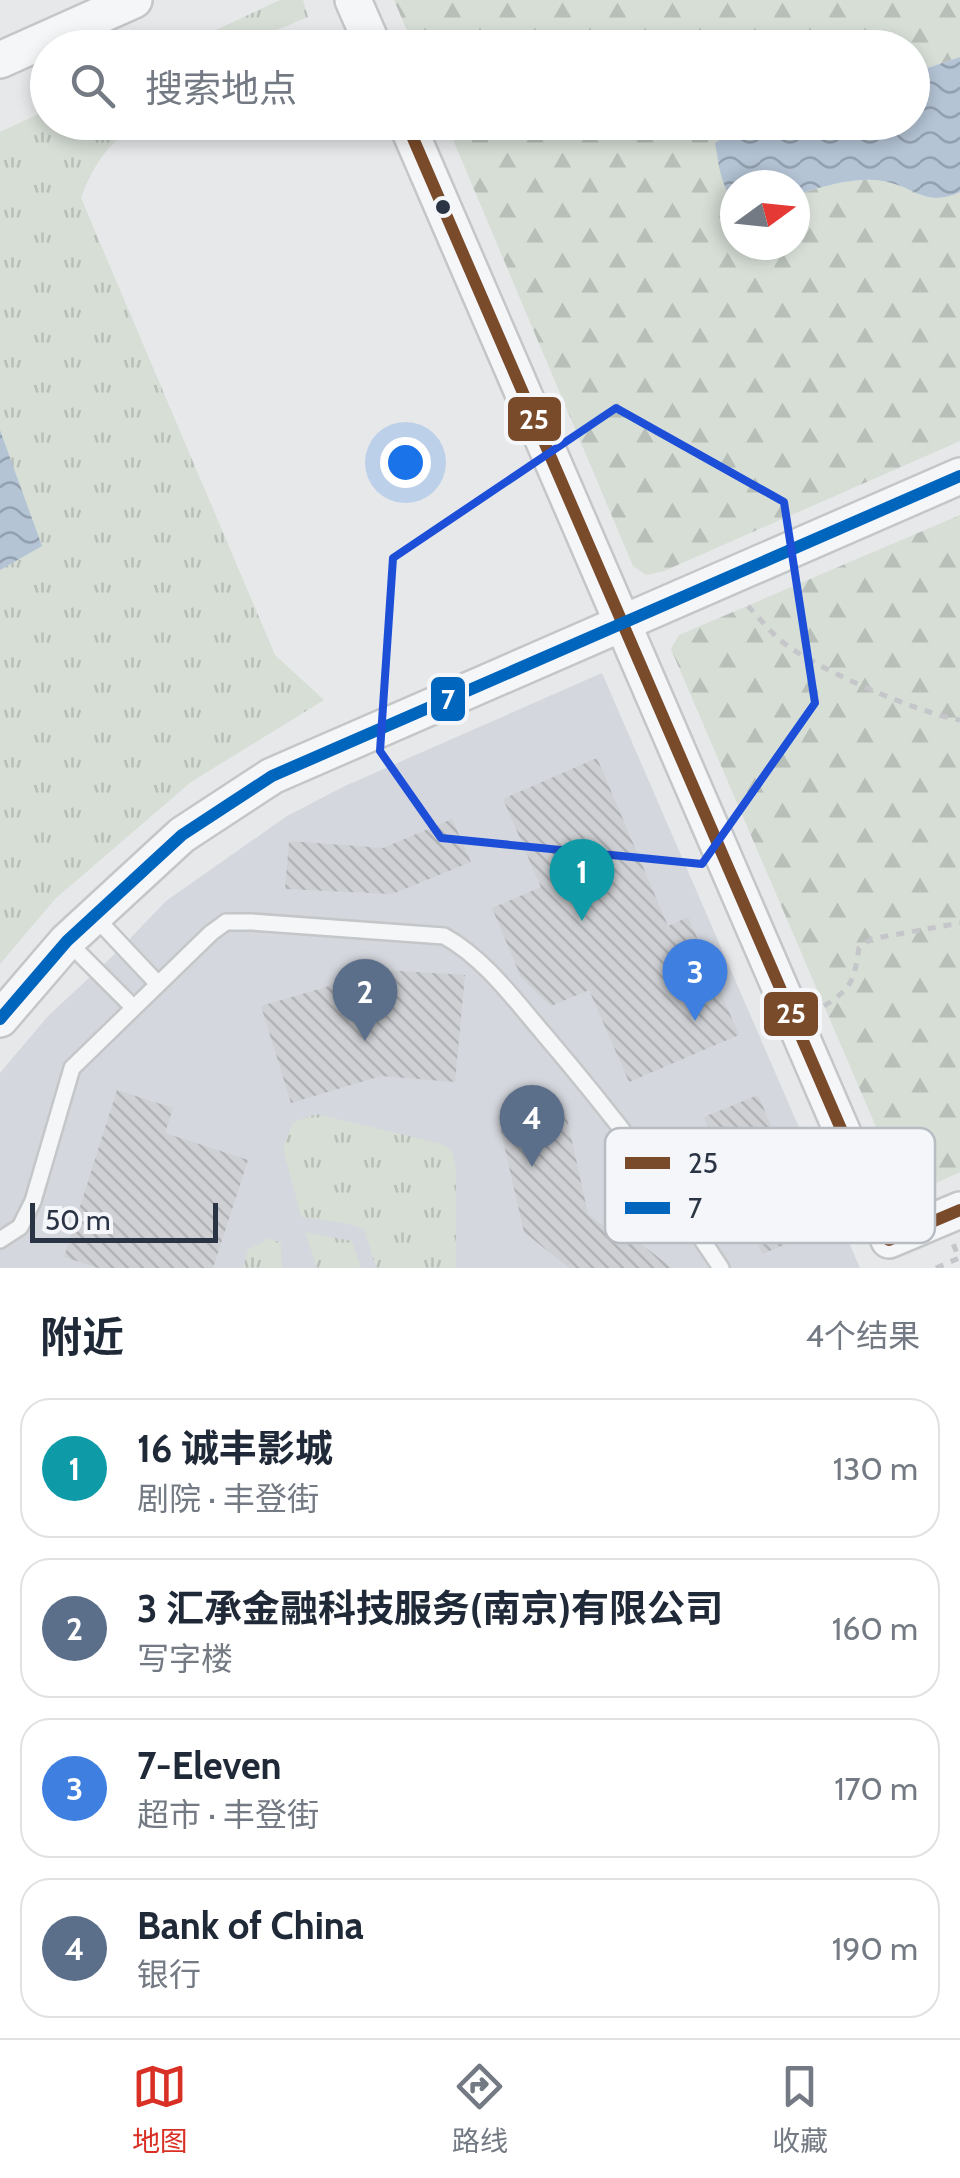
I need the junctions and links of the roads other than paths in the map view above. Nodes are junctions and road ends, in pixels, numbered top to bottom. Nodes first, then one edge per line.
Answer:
1 (134, 0) edge
2 (353, 0) edge
3 (67, 30) edge
4 (366, 30) edge
5 (30, 47) edge
6 (0, 60) edge
7 (414, 140) edge
8 (960, 476) edge
9 (622, 622) junction
10 (93, 915) junction
11 (67, 941) junction
12 (158, 983) junction
13 (134, 1007) junction
14 (0, 1019) edge
15 (622, 1128) edge
16 (841, 1128) edge
17 (0, 1240) edge
18 (705, 1243) edge
19 (721, 1268) edge

1 - 3 street
2 - 4 street
5 - 6 street
7 - 9 street
8 - 9 street
9 - 10 street
9 - 16 street
10 - 11 street
10 - 12 lane
11 - 13 lane
11 - 14 street
12 - 13 lane
12 - 15 lane
13 - 17 lane
18 - 19 lane

